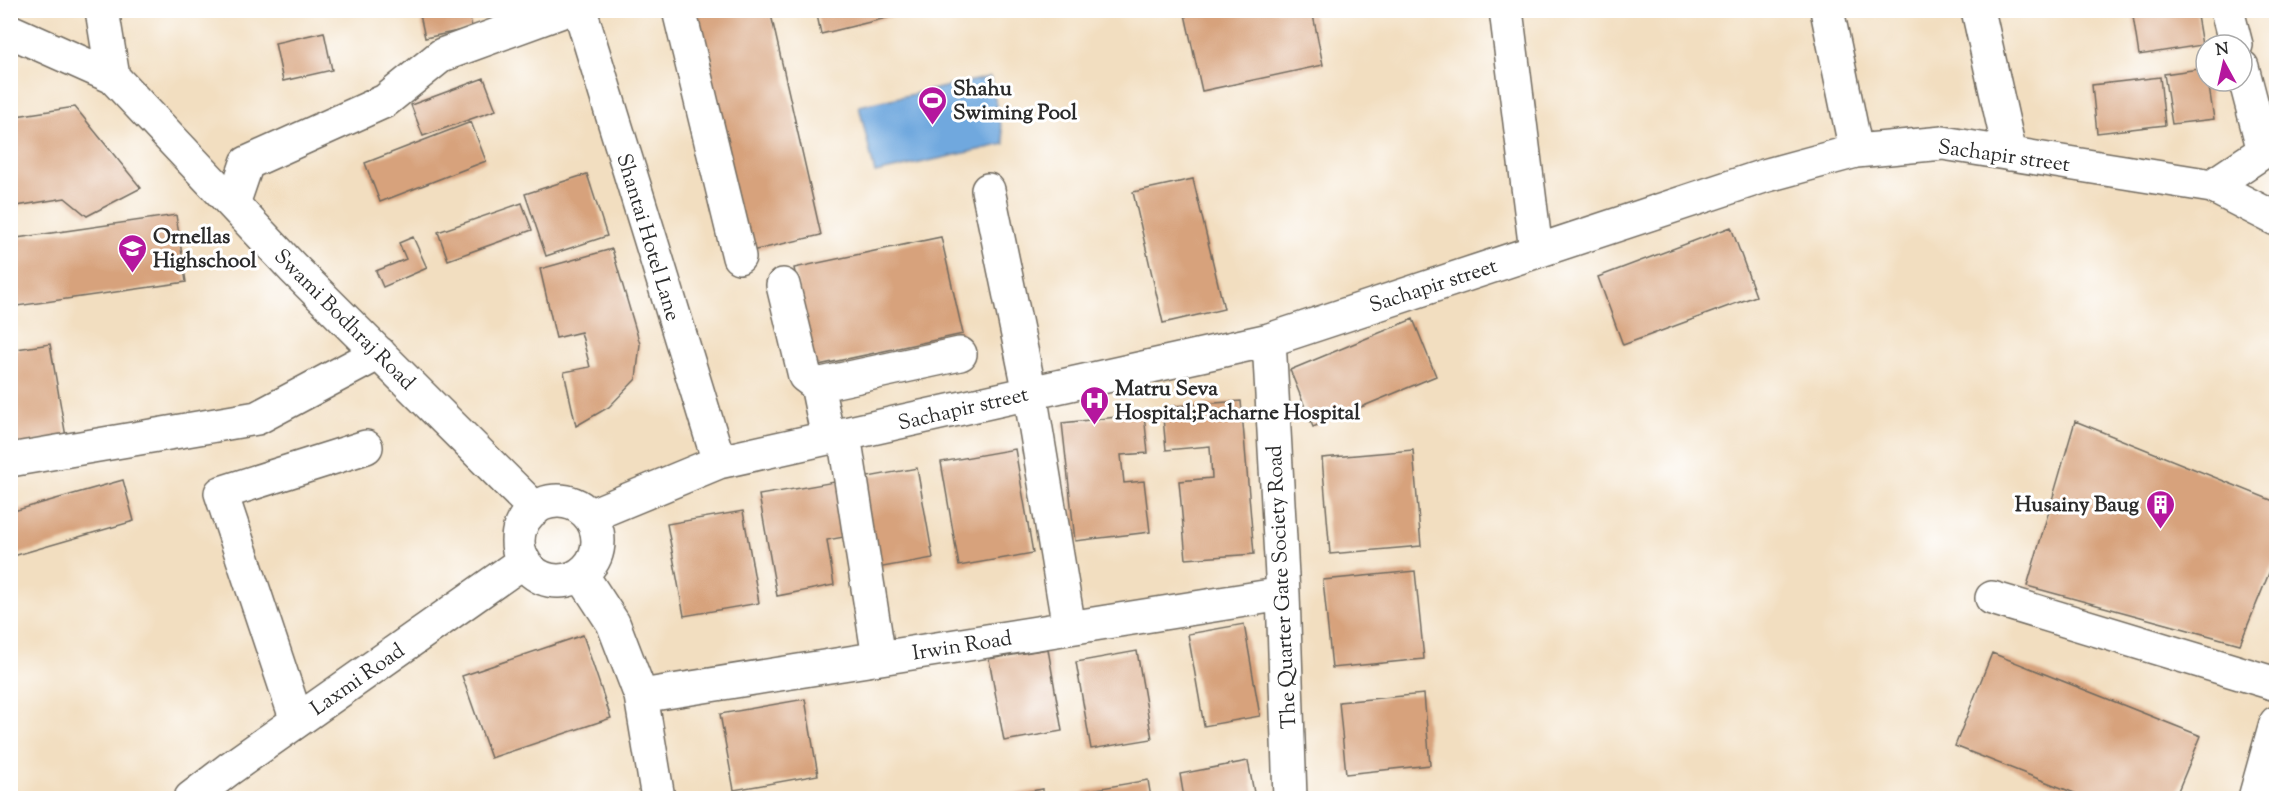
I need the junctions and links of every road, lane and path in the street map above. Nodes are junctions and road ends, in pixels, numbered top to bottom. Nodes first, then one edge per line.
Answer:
1 (565, 10) edge
2 (580, 10) edge
3 (680, 10) edge
4 (1506, 10) edge
5 (1827, 10) edge
6 (1978, 10) edge
7 (2227, 10) edge
8 (107, 12) edge
9 (10, 31) edge
10 (2233, 33) edge
11 (113, 77) junction
12 (2251, 93) edge
13 (2270, 149) edge
14 (1856, 152) junction
15 (2010, 154) junction
16 (2212, 186) junction
17 (988, 190) dead end
18 (234, 204) junction
19 (2277, 219) edge
20 (1536, 251) junction
21 (739, 257) dead end
22 (783, 285) dead end
23 (1269, 340) junction
24 (379, 353) junction
25 (960, 354) dead end
26 (817, 385) junction
27 (1030, 393) junction
28 (836, 436) junction
29 (366, 447) dead end
30 (10, 460) edge
31 (719, 462) junction
32 (535, 509) junction
33 (589, 516) junction
34 (524, 561) junction
35 (581, 574) junction
36 (1283, 594) junction
37 (1992, 598) dead end
38 (1069, 628) junction
39 (879, 658) junction
40 (2277, 684) edge
41 (641, 696) junction
42 (297, 720) junction
43 (2277, 723) edge
44 (191, 798) edge
45 (658, 798) edge
46 (1290, 798) edge
47 (2255, 798) edge

1 - 18 street
2 - 31 street, Shantai Hotel Lane
3 - 21 street
4 - 20 street
5 - 14 street
6 - 15 street
7 - 10 street
8 - 11 street
9 - 11 street, Swami Bodhraj Road
11 - 18 street, Swami Bodhraj Road
12 - 13 street
13 - 16 street
14 - 15 street, Sachapir street
14 - 20 street, Sachapir street
15 - 16 street, Sachapir street
16 - 19 street, Sachapir street
17 - 27 street
18 - 24 street, Swami Bodhraj Road
20 - 23 street, Sachapir street
22 - 26 street
23 - 27 street, Sachapir street
23 - 36 street, The Quarter Gate Society Road
24 - 30 street
24 - 32 street, Swami Bodhraj Road
25 - 26 street
26 - 28 street
27 - 28 street, Sachapir street
27 - 38 street
28 - 31 street, Sachapir street
28 - 39 street
29 - 42 street
31 - 33 street, Sachapir street
32 - 33 street
32 - 34 street
33 - 35 street
34 - 35 street
34 - 42 street, Laxmi Road
35 - 41 street
36 - 38 street, Irwin Road
36 - 46 street, The Quarter Gate Society Road
37 - 40 street
38 - 39 street, Irwin Road
39 - 41 street, Irwin Road
41 - 45 street
42 - 44 street, Laxmi Road
43 - 47 street

